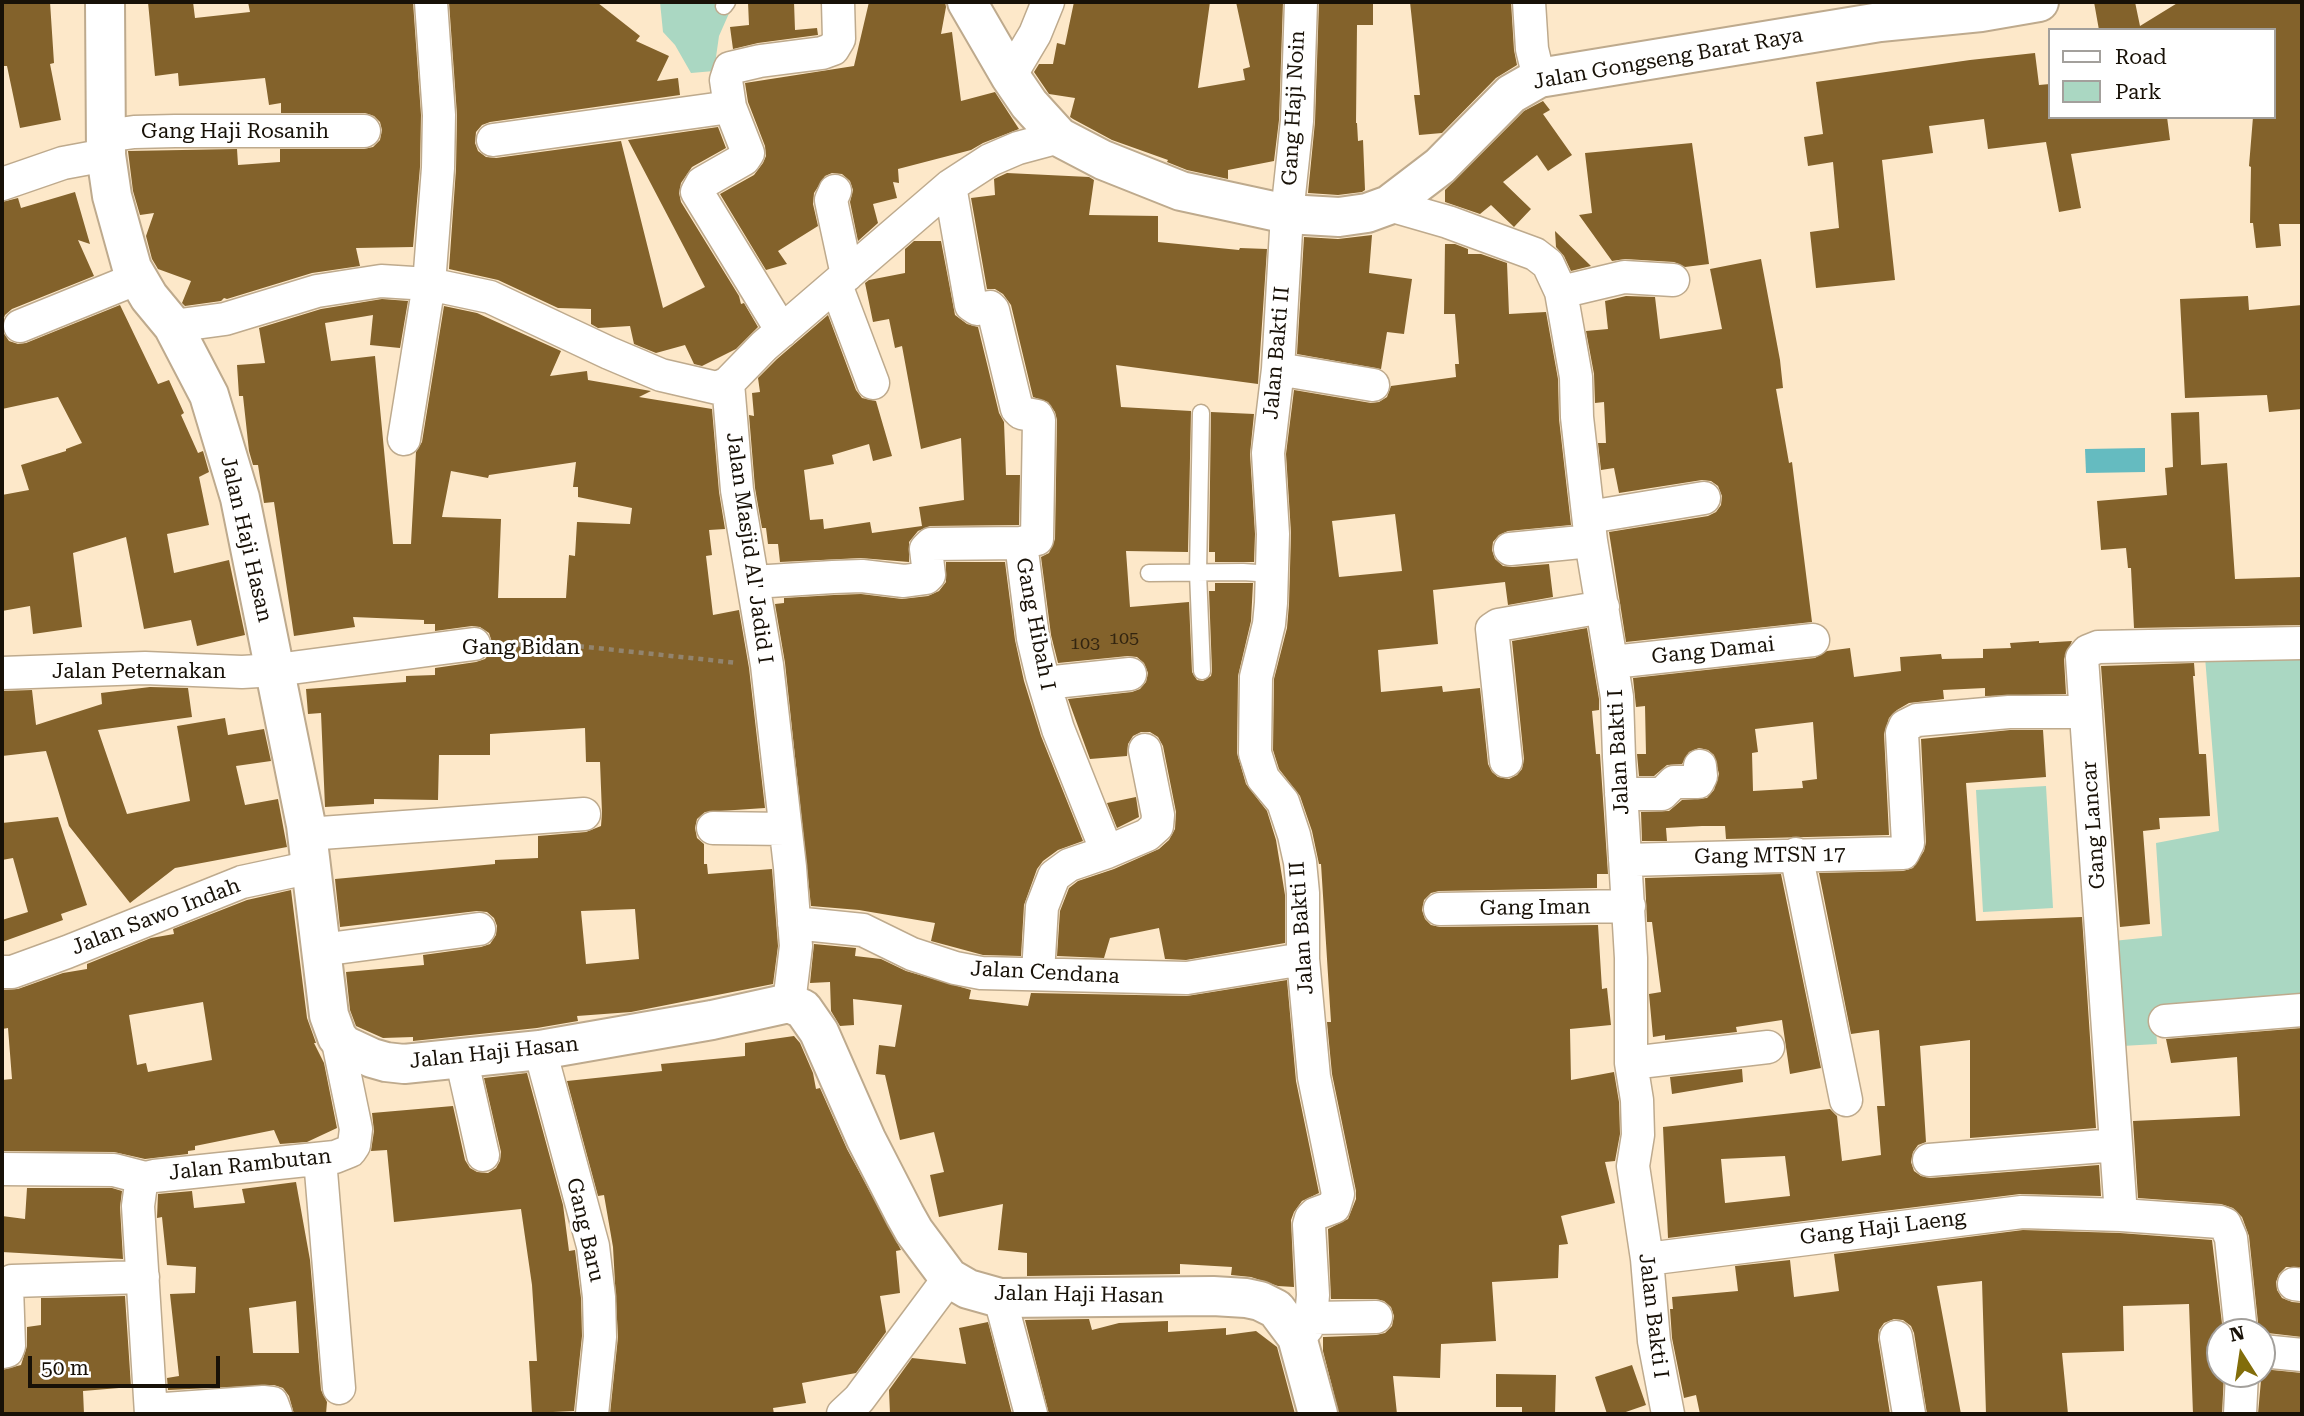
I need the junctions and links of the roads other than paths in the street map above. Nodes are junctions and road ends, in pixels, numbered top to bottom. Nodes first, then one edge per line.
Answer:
1 (105, 2) edge
2 (430, 2) edge
3 (838, 2) edge
4 (967, 2) edge
5 (1048, 2) edge
6 (1301, 2) edge
7 (1529, 2) edge
8 (2039, 2) edge
9 (1010, 76) junction
10 (1539, 78) junction
11 (728, 93) junction
12 (364, 131) dead end
13 (1059, 137) junction
14 (493, 140) dead end
15 (106, 146) junction
16 (2, 184) edge
17 (950, 186) junction
18 (835, 191) dead end
19 (1389, 205) junction
20 (1287, 214) junction
21 (138, 278) junction
22 (841, 280) junction
23 (1673, 280) dead end
24 (429, 284) junction
25 (1561, 292) junction
26 (20, 326) dead end
27 (173, 327) junction
28 (782, 331) junction
29 (1278, 369) junction
30 (729, 383) junction
31 (873, 383) dead end
32 (1373, 384) dead end
33 (1201, 413) dead end
34 (404, 439) dead end
35 (1704, 498) dead end
36 (1590, 529) junction
37 (1021, 543) junction
38 (1510, 549) dead end
39 (1149, 573) dead end
40 (1198, 573) junction
41 (1272, 574) junction
42 (753, 582) junction
43 (1603, 607) junction
44 (1813, 640) dead end
45 (2302, 643) edge
46 (474, 644) road end
47 (1613, 662) junction
48 (276, 670) junction
49 (1202, 671) dead end
50 (2, 674) edge
51 (1130, 674) dead end
52 (1045, 683) junction
53 (2086, 712) junction
54 (1145, 750) dead end
55 (1506, 761) dead end
56 (1700, 766) dead end
57 (1621, 794) junction
58 (584, 814) dead end
59 (713, 828) dead end
60 (785, 829) junction
61 (310, 850) junction
62 (1107, 852) junction
63 (1796, 854) junction
64 (1625, 860) junction
65 (1629, 906) junction
66 (1440, 909) dead end
67 (794, 923) junction
68 (479, 929) dead end
69 (321, 950) junction
70 (1303, 959) junction
71 (2, 972) edge
72 (1038, 973) junction
73 (789, 1003) junction
74 (2302, 1010) edge
75 (2165, 1021) dead end
76 (337, 1037) junction
77 (1769, 1047) dead end
78 (540, 1050) junction
79 (461, 1057) junction
80 (1632, 1063) junction
81 (1846, 1100) dead end
82 (2116, 1145) junction
83 (483, 1155) dead end
84 (320, 1159) junction
85 (1929, 1160) dead end
86 (2, 1169) edge
87 (145, 1178) junction
88 (2121, 1215) junction
89 (1647, 1259) junction
90 (143, 1277) junction
91 (949, 1278) junction
92 (1000, 1298) junction
93 (1376, 1318) dead end
94 (2240, 1318) edge
95 (1304, 1327) junction
96 (1896, 1337) dead end
97 (2, 1352) edge
98 (2276, 1352) edge
99 (2302, 1355) edge
100 (339, 1388) dead end
101 (2241, 1388) edge
102 (853, 1409) edge
103 (151, 1412) edge
104 (276, 1414) edge
105 (592, 1414) edge
106 (1031, 1414) edge
107 (1318, 1414) edge
108 (1668, 1414) edge
109 (1909, 1414) edge
110 (2240, 1414) edge

1 - 15 street, Jalan Haji Hasan
2 - 24 street
3 - 11 street
4 - 9 street, Jalan Gongseng Barat Raya
5 - 9 street
6 - 20 street, Gang Haji Noin
7 - 10 street
8 - 10 street, Jalan Gongseng Barat Raya
9 - 13 street, Jalan Gongseng Barat Raya
10 - 19 street, Jalan Gongseng Barat Raya
11 - 14 street
11 - 28 street
12 - 15 street, Gang Haji Rosanih
13 - 17 street
13 - 20 street, Jalan Gongseng Barat Raya
15 - 16 street, Gang Haji Rosanih
15 - 21 street, Jalan Haji Hasan
17 - 22 street
17 - 37 street, Gang Hibah I
18 - 22 street
19 - 20 street, Jalan Gongseng Barat Raya
19 - 25 street, Jalan Bakti I
20 - 29 street, Jalan Bakti II
21 - 26 street
21 - 27 street, Jalan Haji Hasan
22 - 28 street
22 - 31 street
23 - 25 street
24 - 27 street
24 - 30 street
24 - 34 street
25 - 36 street, Jalan Bakti I
27 - 48 street, Jalan Haji Hasan
28 - 30 street
29 - 32 street
29 - 41 street, Jalan Bakti II
30 - 42 street, Jalan Masjid Al' Jadid I
33 - 40 lane
35 - 36 street
36 - 38 street
36 - 43 street, Jalan Bakti I
37 - 42 street
37 - 52 street, Gang Hibah I
39 - 40 lane
40 - 41 lane
40 - 49 lane
41 - 70 street, Jalan Bakti II
42 - 60 street, Jalan Masjid Al' Jadid I
43 - 47 street, Jalan Bakti I
43 - 55 street
44 - 47 street, Gang Damai
45 - 53 street, Gang Lancar
46 - 48 street, Gang Bidan
47 - 57 street, Jalan Bakti I
48 - 50 street, Jalan Peternakan
48 - 61 street, Jalan Haji Hasan
51 - 52 street
52 - 62 street, Gang Hibah I
53 - 63 street, Gang MTSN 17
53 - 82 street, Gang Lancar
54 - 62 street
56 - 57 street
57 - 64 street, Jalan Bakti I
58 - 61 street, Jalan Sawo Indah
59 - 60 street
60 - 67 street, Jalan Masjid Al' Jadid I
61 - 69 street, Jalan Haji Hasan
61 - 71 street, Jalan Sawo Indah
62 - 72 street
63 - 64 street, Gang MTSN 17
63 - 81 street
64 - 65 street, Jalan Bakti I
65 - 66 street, Gang Iman
65 - 80 street, Jalan Bakti I
67 - 72 street, Jalan Cendana
67 - 73 street, Jalan Masjid Al' Jadid I
68 - 69 street
69 - 76 street, Jalan Haji Hasan
70 - 72 street, Jalan Cendana
70 - 95 street, Jalan Bakti II
73 - 78 street, Jalan Haji Hasan
73 - 91 street, Jalan Haji Hasan
74 - 75 street
76 - 79 street, Jalan Haji Hasan
76 - 84 street, Jalan Rambutan
77 - 80 street
78 - 79 street, Jalan Haji Hasan
78 - 105 street, Gang Baru
79 - 83 street
80 - 89 street, Jalan Bakti I
82 - 85 street
82 - 88 street, Gang Lancar
84 - 87 street, Jalan Rambutan
84 - 100 street
86 - 87 street
87 - 90 street, Jalan Rambutan
88 - 89 street, Gang Haji Laeng
88 - 94 street, Gang Haji Laeng
89 - 108 street, Jalan Bakti I
90 - 97 street
90 - 103 street, Jalan Rambutan
91 - 92 street, Jalan Haji Hasan
91 - 102 street
92 - 95 street, Jalan Haji Hasan
92 - 106 street
93 - 95 street
95 - 107 street, Jalan Haji Hasan
96 - 109 street
98 - 99 street
101 - 110 street
103 - 104 street

